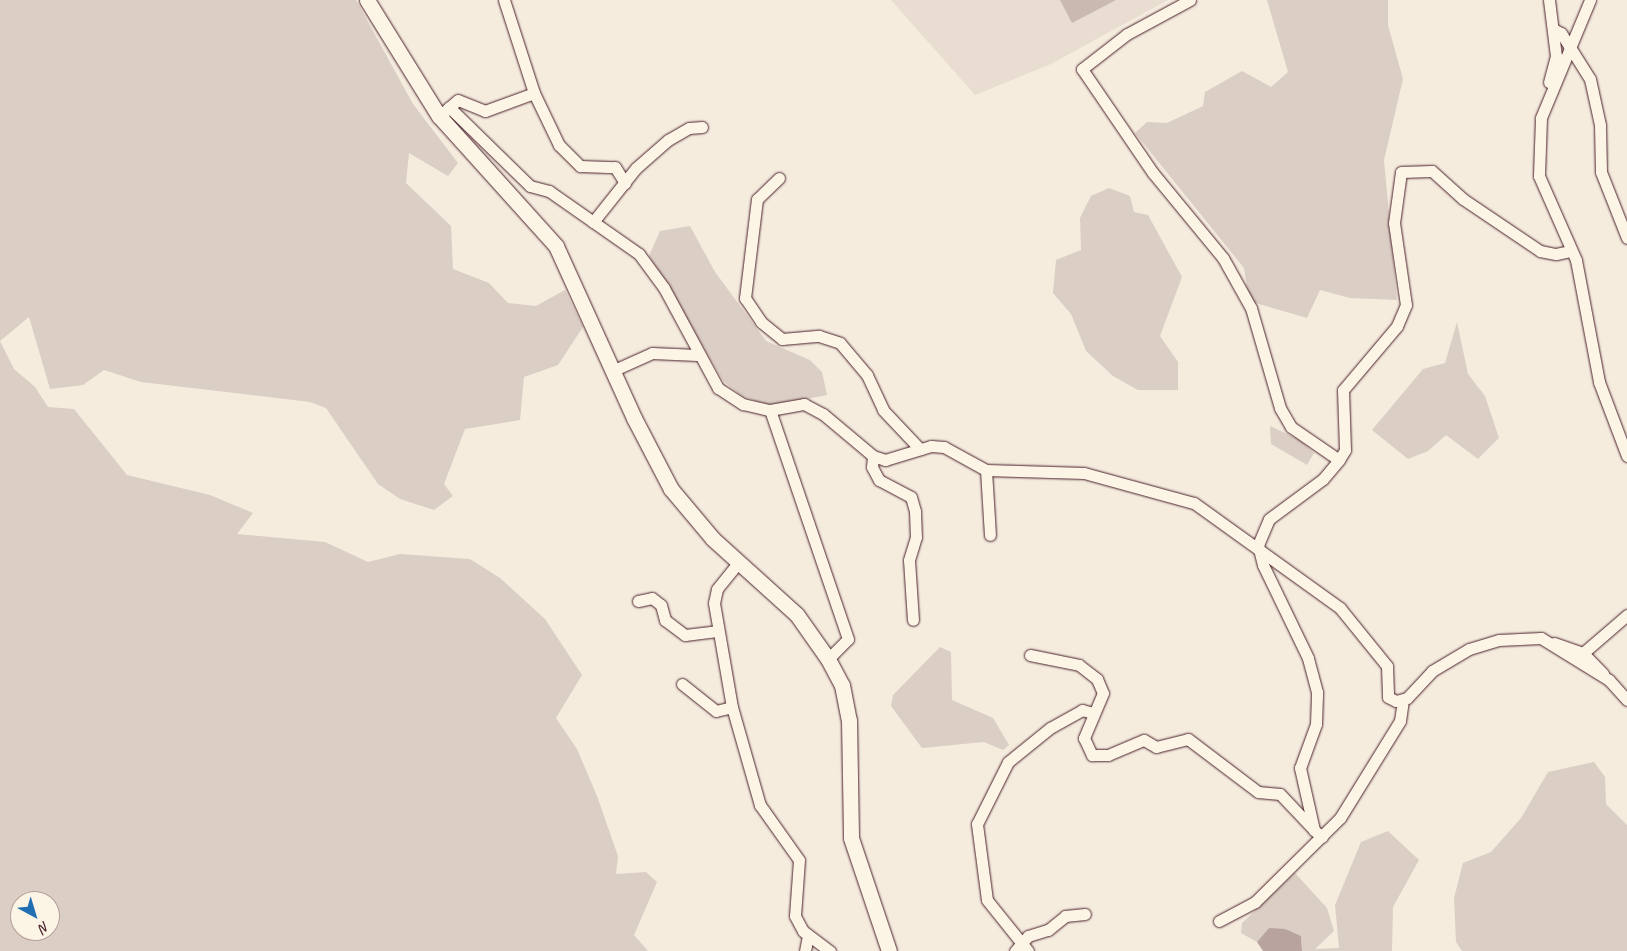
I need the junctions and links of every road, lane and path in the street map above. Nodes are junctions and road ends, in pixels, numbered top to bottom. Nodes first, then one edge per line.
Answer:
1 (367, 0) edge
2 (504, 0) edge
3 (1190, 0) edge
4 (1549, 0) edge
5 (1590, 0) edge
6 (1554, 29) junction
7 (1571, 47) junction
8 (1552, 90) junction
9 (534, 93) junction
10 (444, 112) junction
11 (702, 128) dead end
12 (779, 178) dead end
13 (625, 184) junction
14 (593, 222) junction
15 (1627, 238) edge
16 (1570, 251) junction
17 (697, 355) junction
18 (612, 371) junction
19 (770, 410) junction
20 (920, 449) junction
21 (872, 456) junction
22 (1627, 456) edge
23 (1339, 460) junction
24 (986, 470) junction
25 (990, 535) dead end
26 (1258, 545) junction
27 (738, 563) junction
28 (638, 601) dead end
29 (1627, 615) edge
30 (913, 620) dead end
31 (717, 631) junction
32 (1541, 638) junction
33 (1583, 653) junction
34 (1030, 655) dead end
35 (828, 659) junction
36 (1609, 680) junction
37 (682, 684) dead end
38 (1402, 700) junction
39 (1627, 700) edge
40 (732, 707) junction
41 (1093, 713) junction
42 (1318, 833) junction
43 (1085, 914) dead end
44 (1219, 921) dead end
45 (808, 935) junction
46 (1021, 949) edge
47 (805, 951) edge
48 (830, 951) edge
49 (889, 951) edge

1 - 10 street
2 - 9 street
3 - 23 street
4 - 6 street
5 - 7 street
6 - 7 street
6 - 8 street
7 - 8 street
7 - 15 street
8 - 16 street
9 - 10 street
9 - 13 street
10 - 14 street
10 - 18 street
11 - 13 street
12 - 20 street
13 - 14 street
14 - 17 street
16 - 22 street
16 - 23 street
17 - 18 street
17 - 19 street
18 - 27 street
19 - 21 street
19 - 35 street
20 - 21 street
20 - 24 street
21 - 30 street
23 - 26 street
24 - 25 street
24 - 26 street
26 - 38 street
26 - 42 street
27 - 31 street
27 - 35 street
28 - 31 street
29 - 33 street
31 - 40 street
32 - 33 street
32 - 36 street
32 - 38 street
33 - 36 street
34 - 41 street
35 - 49 street
36 - 39 street
37 - 40 street
38 - 42 street
40 - 45 street
41 - 42 street
41 - 46 street
42 - 44 street
43 - 46 street
45 - 47 street
45 - 48 street

